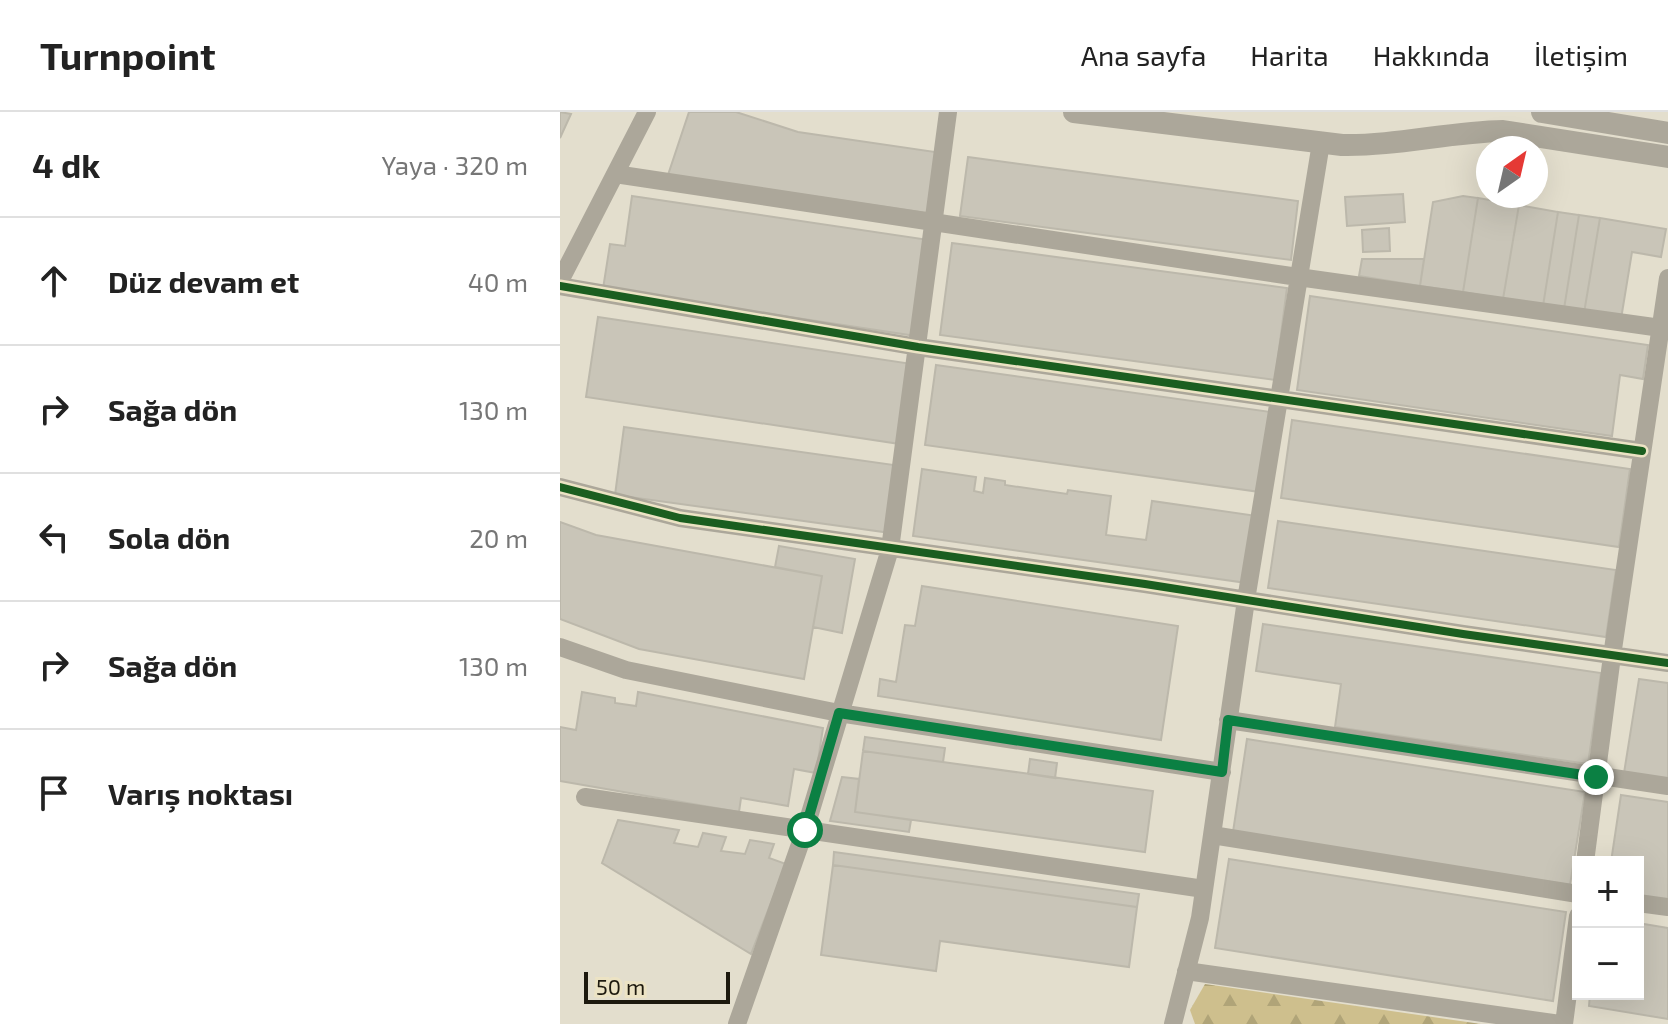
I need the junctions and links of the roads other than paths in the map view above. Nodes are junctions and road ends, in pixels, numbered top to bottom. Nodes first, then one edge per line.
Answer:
1 (647, 112) edge
2 (948, 112) edge
3 (1074, 112) edge
4 (1542, 112) edge
5 (1668, 133) edge
6 (1321, 143) junction
7 (1668, 157) edge
8 (615, 174) junction
9 (935, 222) junction
10 (1298, 277) junction
11 (1668, 278) edge
12 (560, 283) edge
13 (1661, 328) junction
14 (918, 347) junction
15 (1279, 398) junction
16 (1642, 451) junction
17 (560, 487) edge
18 (890, 549) junction
19 (1246, 600) junction
20 (560, 647) edge
21 (1612, 656) junction
22 (1668, 663) edge
23 (839, 713) junction
24 (1228, 720) junction
25 (1222, 772) junction
26 (1596, 777) junction
27 (1668, 786) edge
28 (585, 797) dead end
29 (805, 830) junction
30 (1212, 835) junction
31 (1586, 856) edge
32 (1204, 889) junction
33 (1572, 893) edge
34 (1644, 904) edge
35 (1668, 907) edge
36 (1576, 928) edge
37 (1186, 971) junction
38 (737, 1024) edge
39 (1173, 1024) edge
40 (1562, 1024) edge

1 - 8 street
2 - 9 street
3 - 6 street
4 - 5 street
6 - 7 street
6 - 10 street
8 - 9 street
8 - 12 street
9 - 10 street
9 - 14 street
10 - 13 street
10 - 15 street
11 - 13 street
12 - 14 street
13 - 16 street
14 - 15 street
14 - 18 street
15 - 16 street
15 - 19 street
16 - 21 street
17 - 18 street
18 - 19 street
18 - 23 street
19 - 21 street
19 - 24 street
20 - 23 street
21 - 22 street
21 - 26 street
23 - 25 street
23 - 29 street
24 - 25 street
24 - 26 street
25 - 30 street
26 - 27 street
26 - 31 street
28 - 29 street
29 - 32 street
29 - 38 street
30 - 32 street
30 - 33 street
32 - 37 street
34 - 35 street
36 - 40 street
37 - 39 street
37 - 40 street

